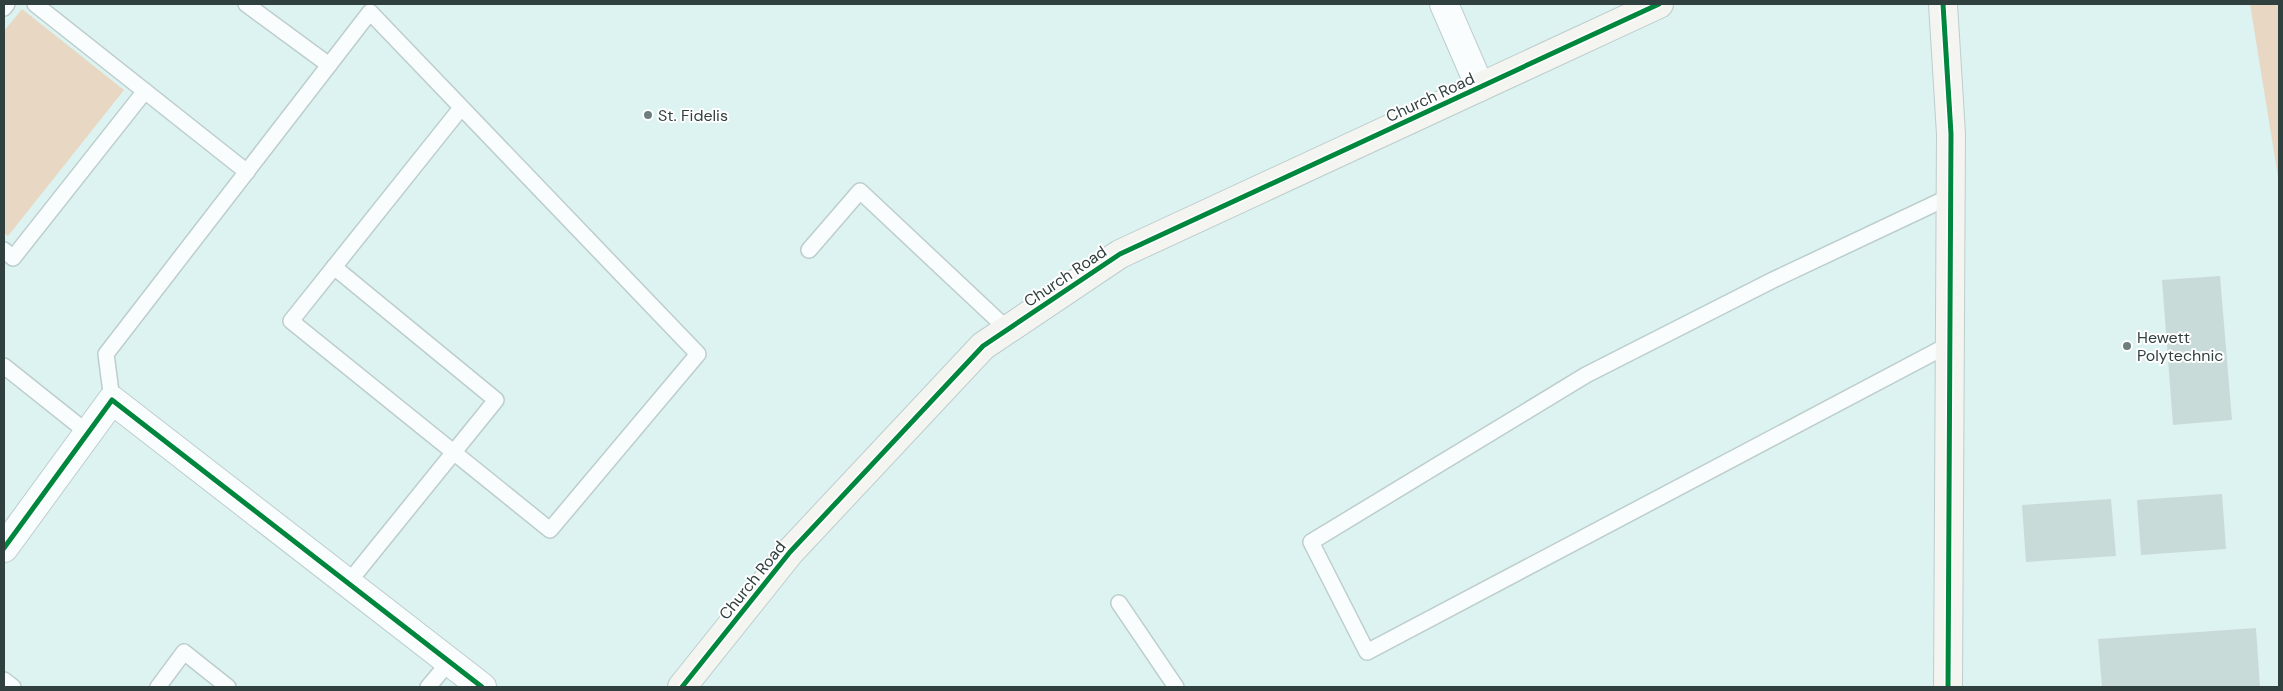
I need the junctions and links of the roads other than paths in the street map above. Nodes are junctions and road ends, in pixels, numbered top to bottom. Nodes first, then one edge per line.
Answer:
1 (7, 4) edge
2 (35, 4) edge
3 (246, 4) edge
4 (1444, 4) edge
5 (1659, 4) edge
6 (1943, 4) edge
7 (4, 8) edge
8 (330, 65) junction
9 (1480, 87) junction
10 (145, 91) junction
11 (461, 108) junction
12 (247, 172) junction
13 (1951, 196) junction
14 (4, 250) edge
15 (809, 250) dead end
16 (334, 267) junction
17 (1007, 329) junction
18 (1950, 344) junction
19 (4, 366) edge
20 (112, 400) junction
21 (88, 433) junction
22 (454, 452) junction
23 (4, 548) edge
24 (348, 583) junction
25 (1119, 604) dead end
26 (449, 662) junction
27 (4, 680) edge
28 (13, 687) edge
29 (158, 687) edge
30 (228, 687) edge
31 (428, 687) edge
32 (482, 687) edge
33 (682, 687) edge
34 (1176, 687) edge
35 (1948, 687) edge

1 - 7 lane
2 - 10 lane
3 - 8 lane
4 - 9 street
5 - 9 street, Church Road
6 - 13 street
8 - 11 lane
8 - 12 lane
9 - 17 street, Church Road
10 - 12 lane
10 - 14 lane
11 - 16 lane
11 - 22 lane
12 - 20 lane
13 - 18 street
13 - 18 lane
15 - 17 lane
16 - 22 lane
16 - 22 lane
17 - 33 street, Church Road
18 - 35 street
19 - 21 lane
20 - 21 street
20 - 24 street
21 - 23 street
22 - 24 lane
24 - 26 street
25 - 34 lane
26 - 31 lane
26 - 32 street
27 - 28 lane
29 - 30 lane

